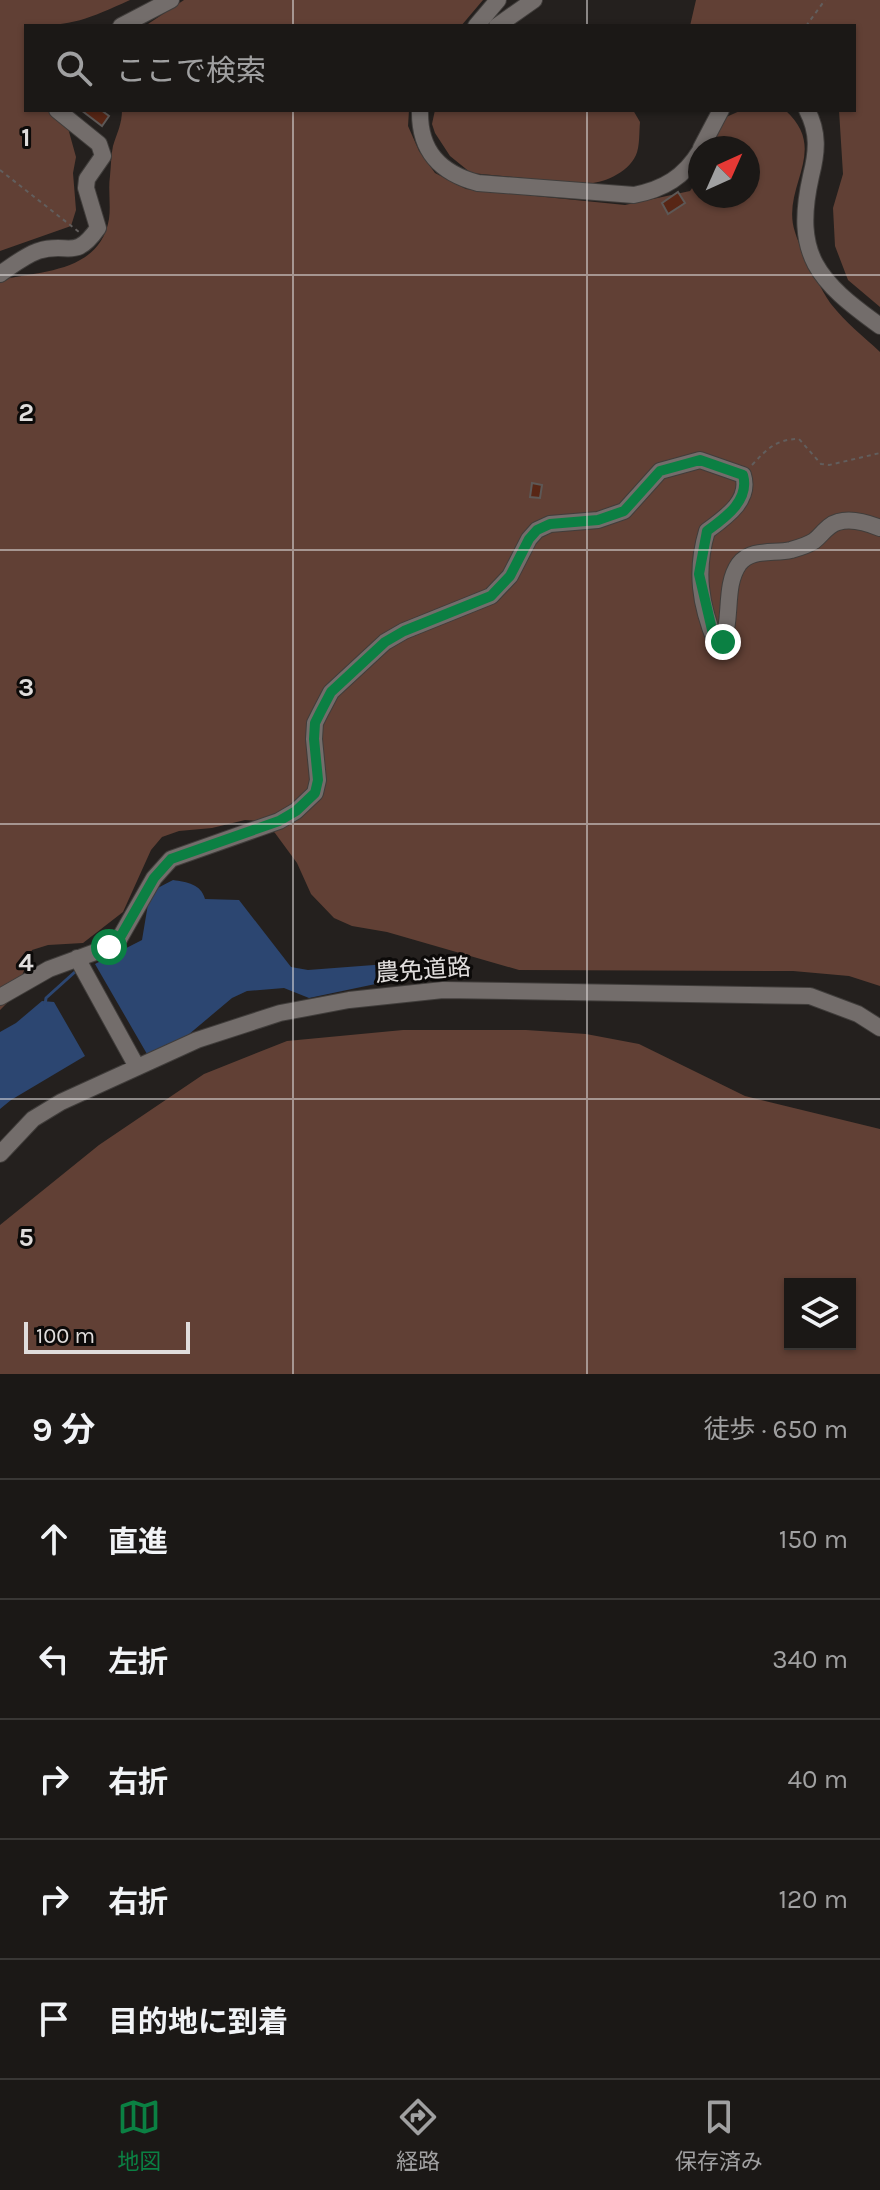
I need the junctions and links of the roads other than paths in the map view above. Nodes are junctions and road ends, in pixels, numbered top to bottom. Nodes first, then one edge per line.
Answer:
1 (171, 0) edge
2 (498, 0) edge
3 (534, 0) edge
4 (125, 24) edge
5 (478, 24) edge
6 (500, 24) edge
7 (59, 112) edge
8 (420, 112) edge
9 (431, 112) edge
10 (720, 112) edge
11 (808, 112) edge
12 (422, 134) junction
13 (708, 136) edge
14 (688, 168) edge
15 (0, 274) edge
16 (880, 326) edge
17 (880, 528) edge
18 (77, 958) junction
19 (0, 997) edge
20 (880, 1028) edge
21 (137, 1067) junction
22 (0, 1154) edge

1 - 4 street
2 - 5 street
3 - 6 street
7 - 15 street
8 - 12 street
9 - 12 street
10 - 13 street
11 - 16 street
12 - 14 street
17 - 18 street
18 - 19 street
18 - 21 street
20 - 21 street, 農免道路
21 - 22 street, 農免道路

